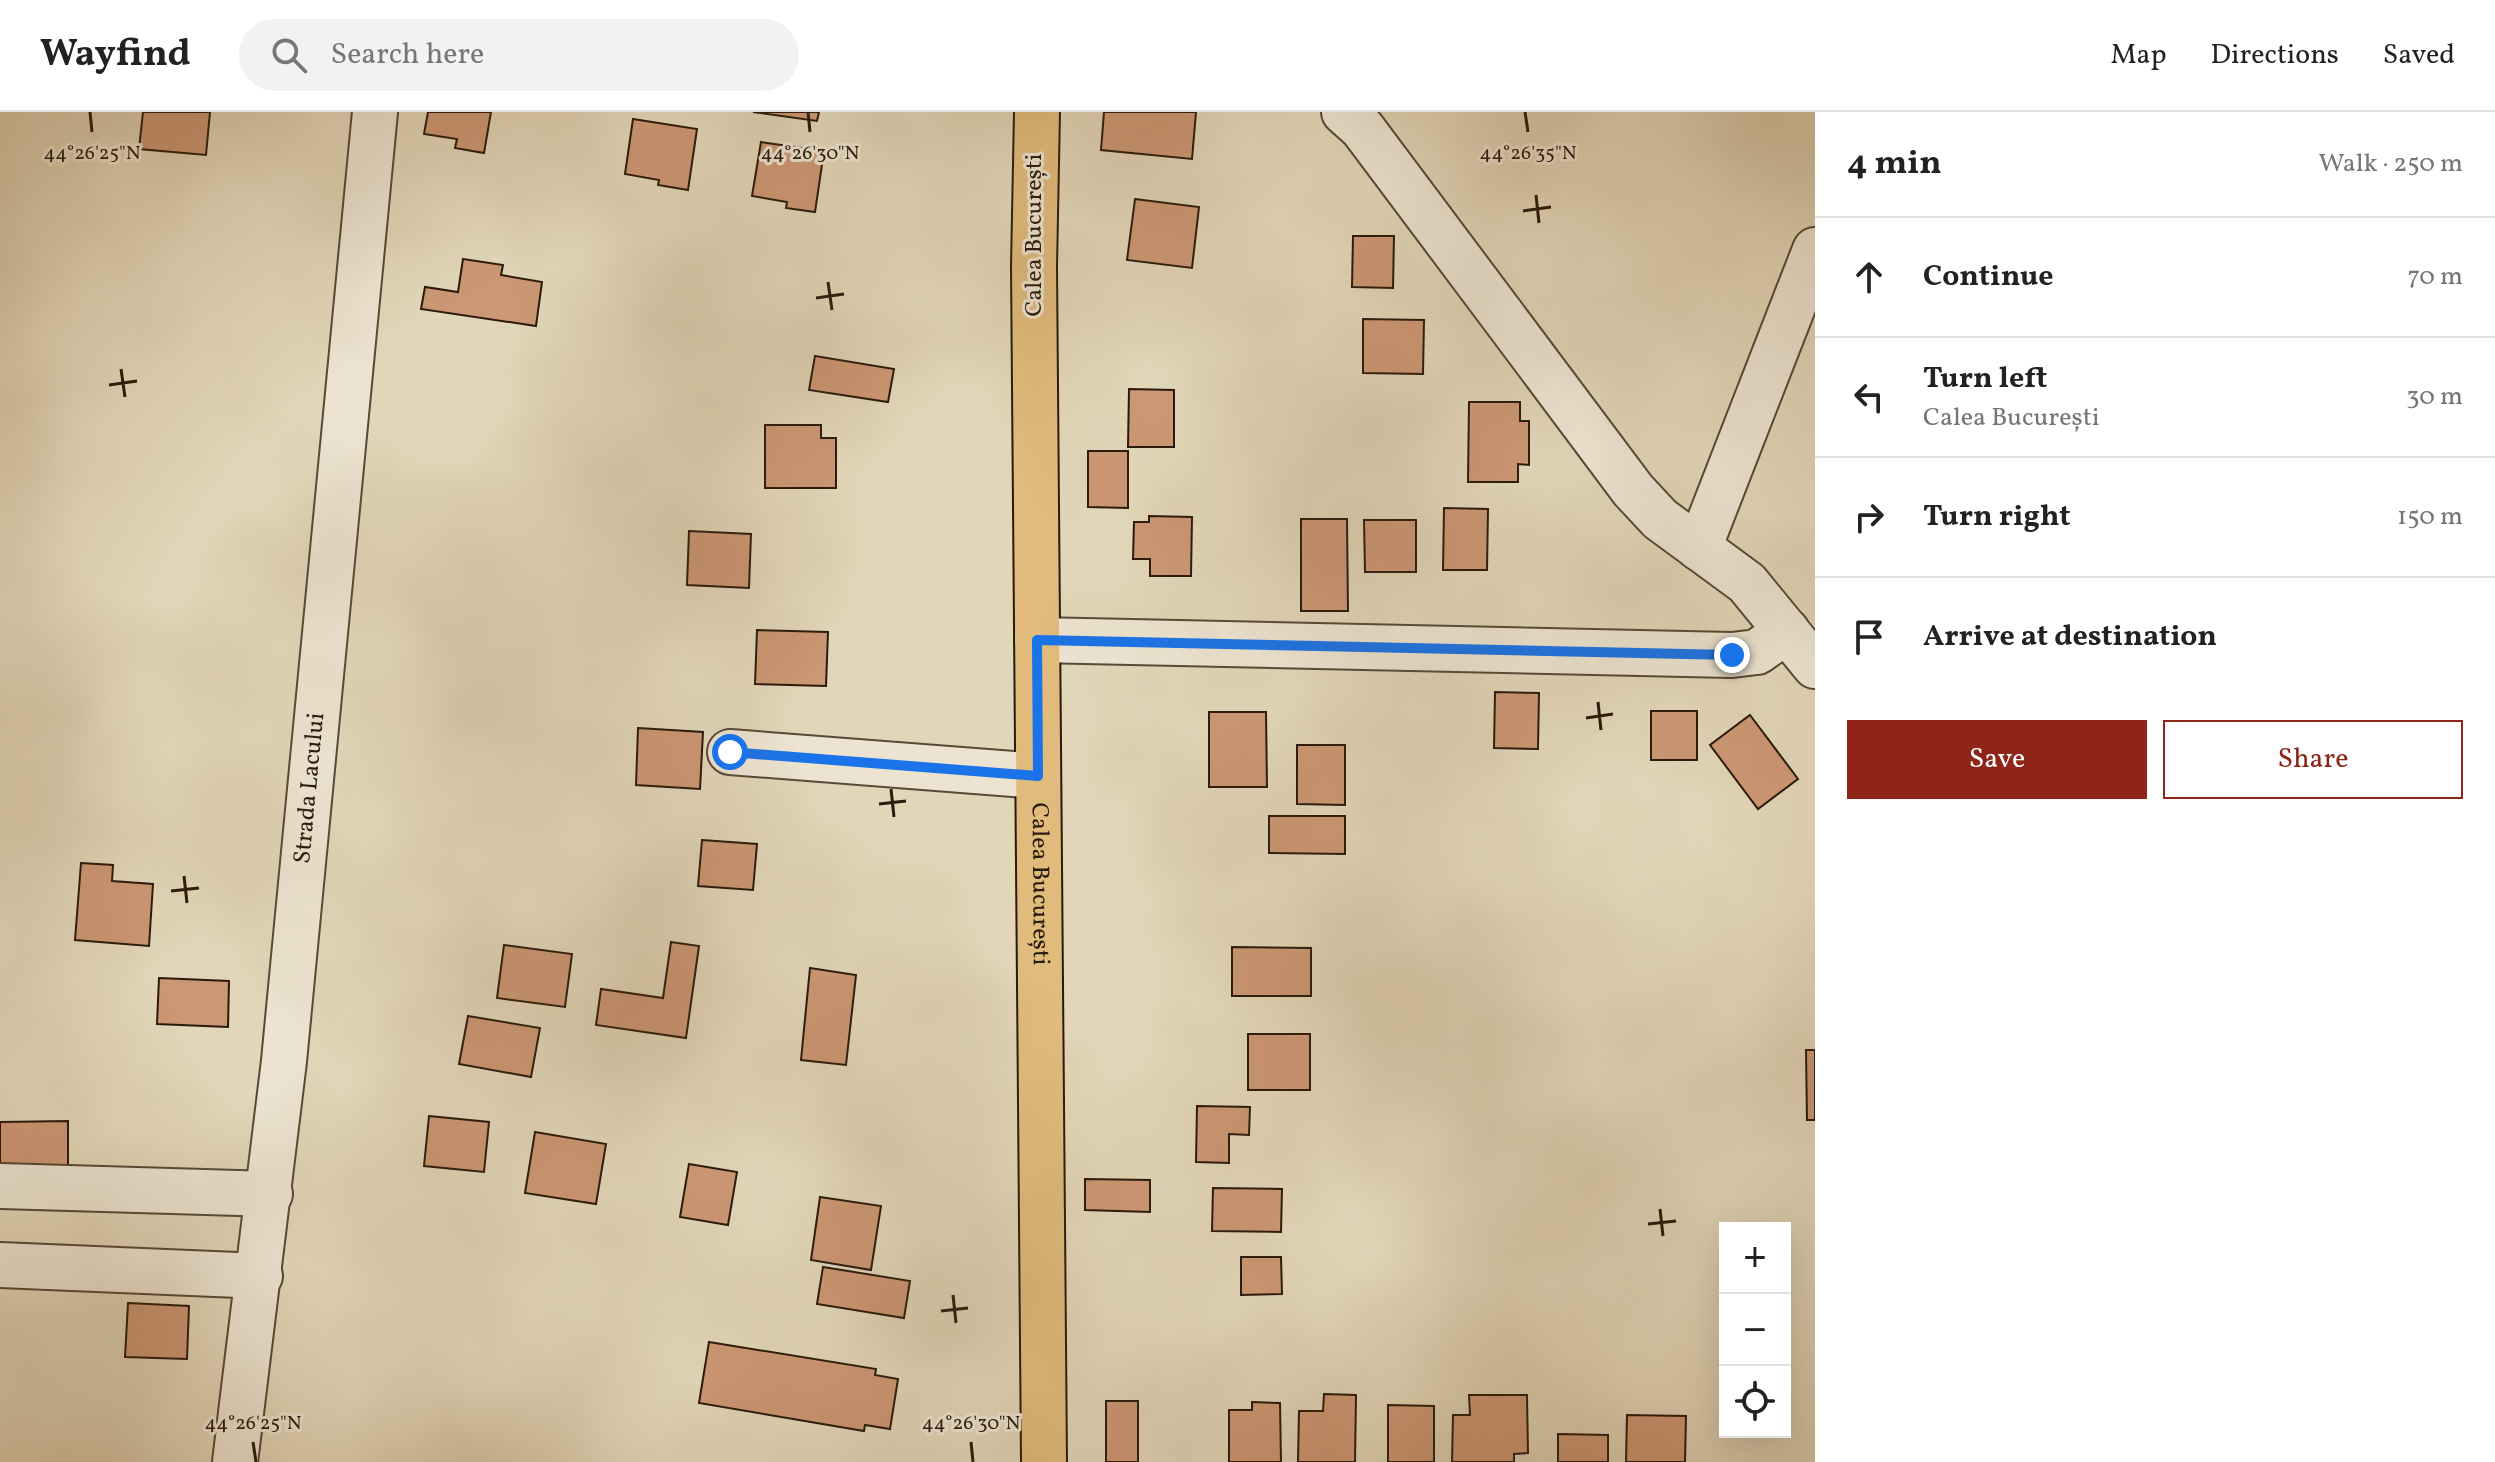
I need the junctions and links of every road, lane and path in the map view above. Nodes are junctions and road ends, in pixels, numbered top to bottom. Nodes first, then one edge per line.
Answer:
1 (375, 112) edge
2 (1037, 112) edge
3 (1344, 112) edge
4 (1815, 250) edge
5 (1699, 548) junction
6 (1787, 631) junction
7 (1037, 640) junction
8 (1815, 666) edge
9 (730, 752) dead end
10 (1038, 776) junction
11 (0, 1186) edge
12 (270, 1194) junction
13 (0, 1265) edge
14 (260, 1276) junction
15 (235, 1462) edge
16 (1044, 1462) edge

1 - 12 street, Strada Lacului
2 - 7 main road, Calea București
3 - 5 street
4 - 5 street
5 - 6 street
6 - 7 street
6 - 8 street
7 - 10 main road, Calea București
9 - 10 street
10 - 16 main road, Calea București
11 - 12 street
12 - 14 street, Strada Lacului
13 - 14 street
14 - 15 street, Strada Lacului

